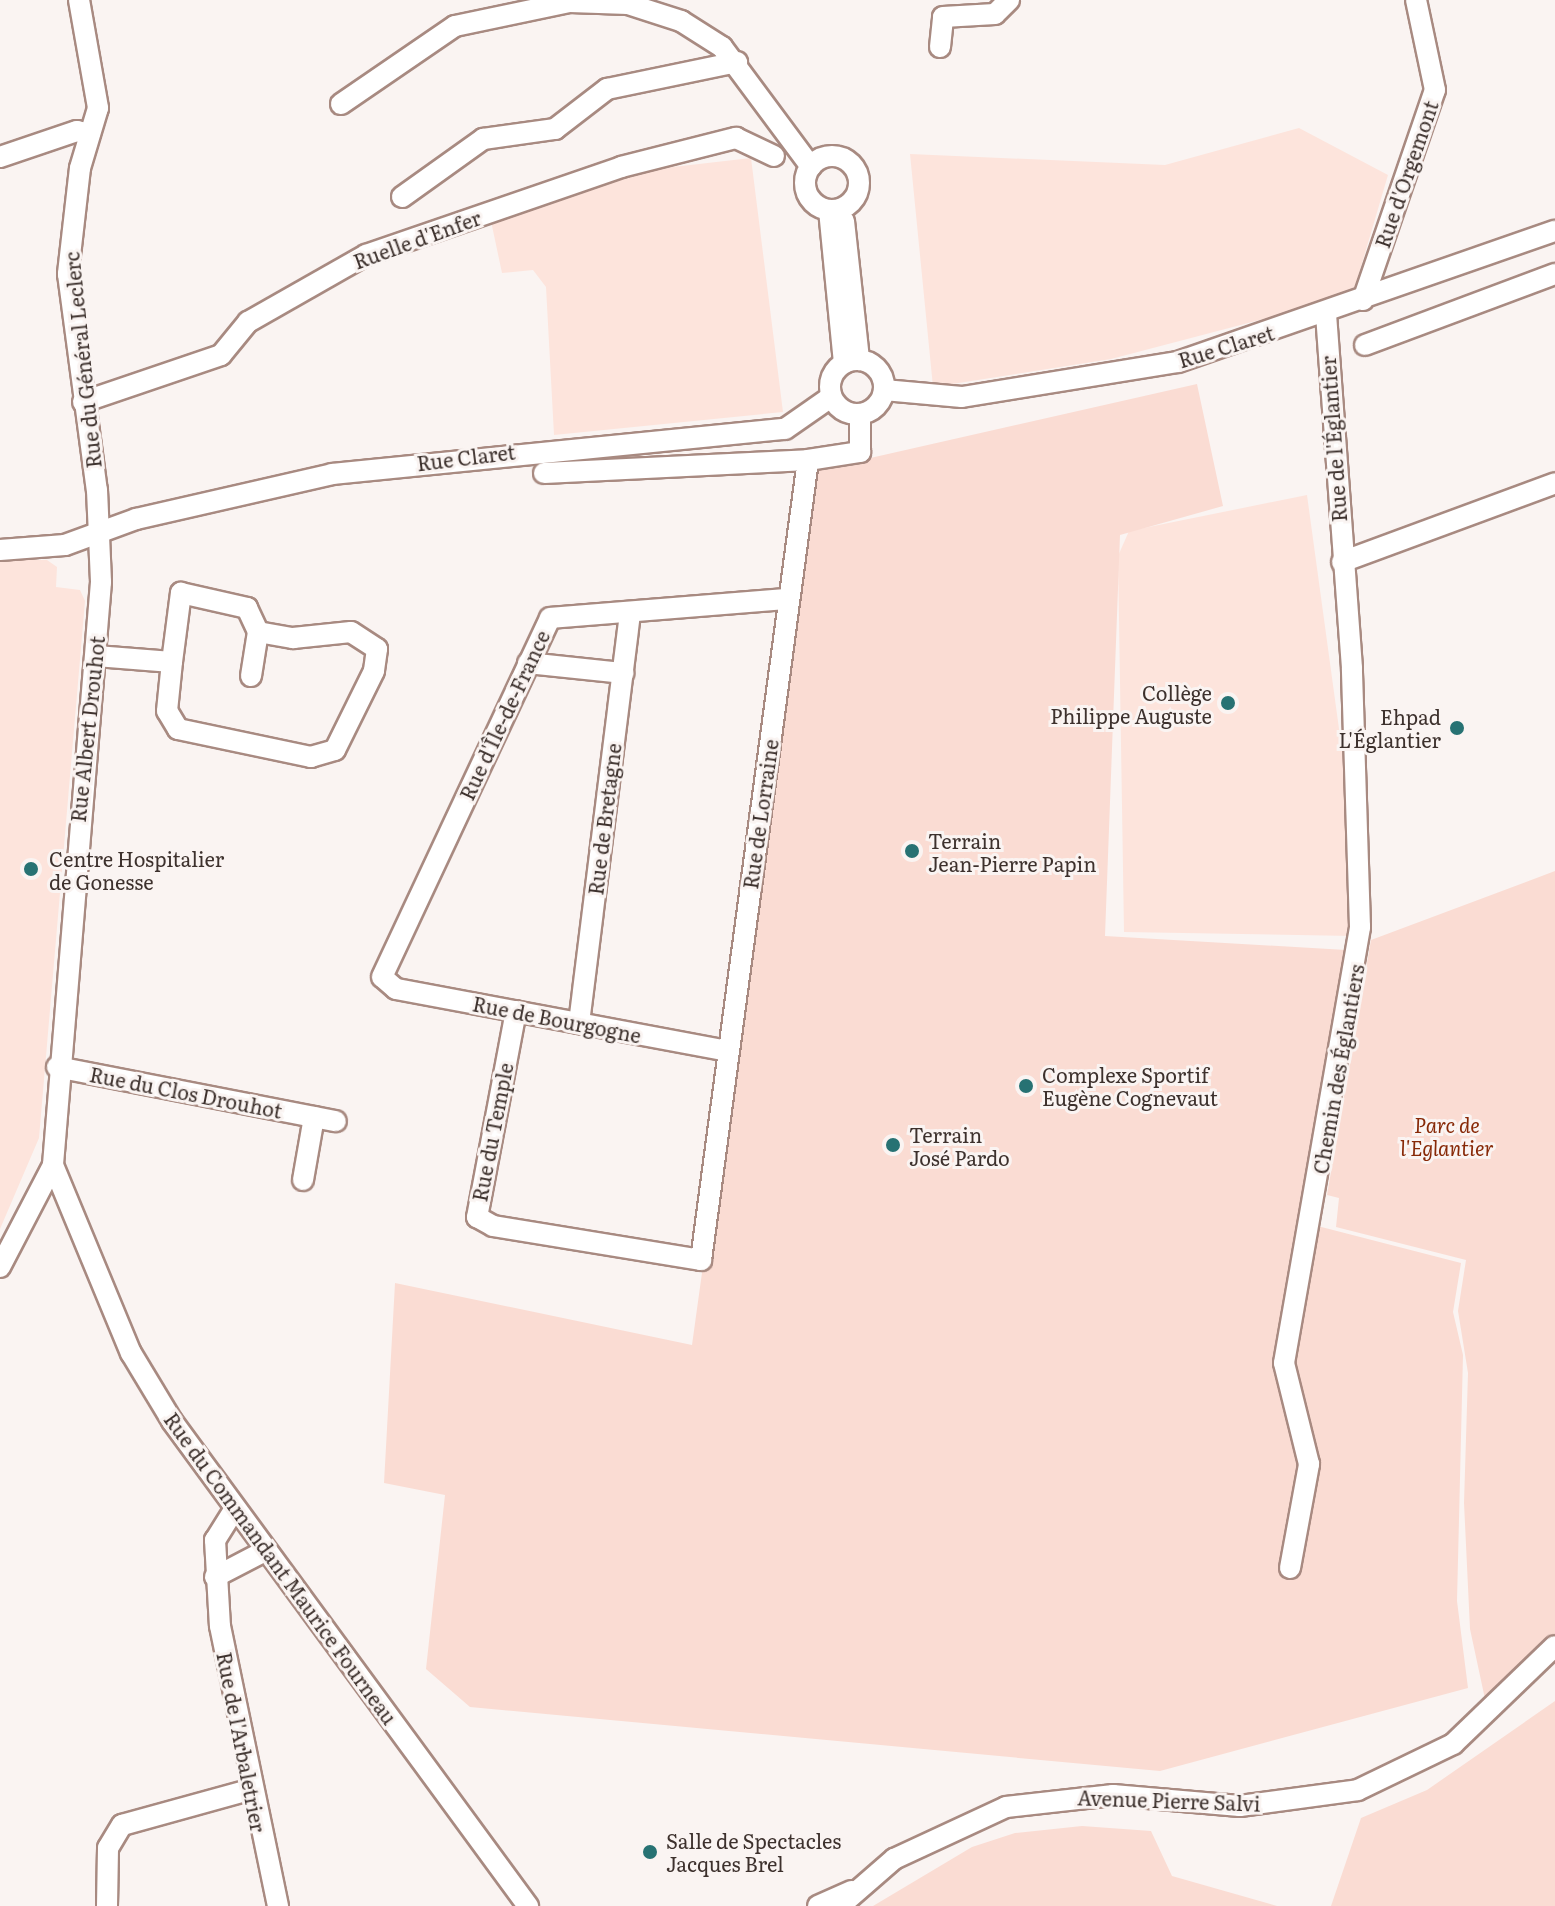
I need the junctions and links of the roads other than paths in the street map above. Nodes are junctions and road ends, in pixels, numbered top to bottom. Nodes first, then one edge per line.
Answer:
1 (79, 0) edge
2 (1009, 0) edge
3 (1416, 0) edge
4 (940, 47) dead end
5 (737, 62) junction
6 (341, 104) dead end
7 (90, 134) junction
8 (774, 156) dead end
9 (0, 157) edge
10 (811, 167) junction
11 (402, 197) dead end
12 (836, 209) junction
13 (1555, 231) edge
14 (1555, 274) edge
15 (1363, 300) junction
16 (1326, 315) junction
17 (1365, 345) dead end
18 (852, 362) junction
19 (884, 390) junction
20 (831, 397) junction
21 (83, 402) junction
22 (860, 415) junction
23 (808, 460) junction
24 (544, 473) dead end
25 (1555, 483) edge
26 (99, 533) junction
27 (0, 550) edge
28 (1342, 562) junction
29 (788, 599) junction
30 (630, 614) junction
31 (258, 632) junction
32 (96, 656) junction
33 (172, 662) junction
34 (528, 663) junction
35 (623, 673) junction
36 (251, 676) dead end
37 (386, 985) joint
38 (516, 1011) junction
39 (579, 1023) junction
40 (728, 1051) junction
41 (57, 1067) junction
42 (314, 1117) junction
43 (336, 1121) dead end
44 (53, 1165) junction
45 (303, 1180) dead end
46 (701, 1260) joint
47 (0, 1267) edge
48 (234, 1510) junction
49 (265, 1551) junction
50 (1290, 1568) dead end
51 (215, 1577) junction
52 (1555, 1646) edge
53 (249, 1790) junction
54 (846, 1899) edge
55 (107, 1906) edge
56 (278, 1906) edge
57 (528, 1906) edge
58 (818, 1906) edge

1 - 7 street, Rue du Général Leclerc
2 - 4 street
3 - 15 street, Rue d'Orgemont
5 - 6 street
5 - 10 street
5 - 11 street
7 - 9 street
7 - 21 street, Rue du Général Leclerc
8 - 21 street, Ruelle d'Enfer
10 - 12 street
10 - 12 street
12 - 18 street
13 - 15 street, Rue Claret
14 - 17 street
15 - 16 street, Rue Claret
16 - 19 street, Rue Claret
16 - 28 street, Rue de l'Églantier
18 - 19 street
18 - 20 street
19 - 22 street
20 - 22 street
20 - 26 street, Rue Claret
21 - 26 street, Rue du Général Leclerc
22 - 23 street
23 - 24 street
23 - 29 street, Rue de Lorraine
25 - 28 street
26 - 27 street, Rue Claret
26 - 32 street, Rue Albert Drouhot
28 - 50 street, Chemin des Églantiers
29 - 30 street, Rue d'Île-de-France
29 - 40 street, Rue de Lorraine
30 - 34 street, Rue d'Île-de-France
30 - 35 street, Rue de Bretagne
31 - 33 street
31 - 33 street
31 - 36 street
32 - 33 street
32 - 41 street, Rue Albert Drouhot
34 - 35 street
34 - 37 street, Rue d'Île-de-France
35 - 39 street, Rue de Bretagne
37 - 38 street, Rue de Bourgogne
38 - 39 street, Rue de Bourgogne
38 - 46 street, Rue du Temple
39 - 40 street, Rue de Bourgogne
40 - 46 street, Rue de Lorraine
41 - 42 street, Rue du Clos Drouhot
41 - 44 street, Rue Albert Drouhot
42 - 43 street, Rue du Clos Drouhot
42 - 45 street
44 - 47 street
44 - 48 street, Rue du Commandant Maurice Fourneau
48 - 49 street, Rue du Commandant Maurice Fourneau
48 - 51 street, Rue de l'Arbaletrier
49 - 51 street
49 - 57 street, Rue du Commandant Maurice Fourneau
51 - 53 street, Rue de l'Arbaletrier
52 - 54 street, Avenue Pierre Salvi
53 - 55 street
53 - 56 street, Rue de l'Arbaletrier
54 - 58 street, Avenue Pierre Salvi

